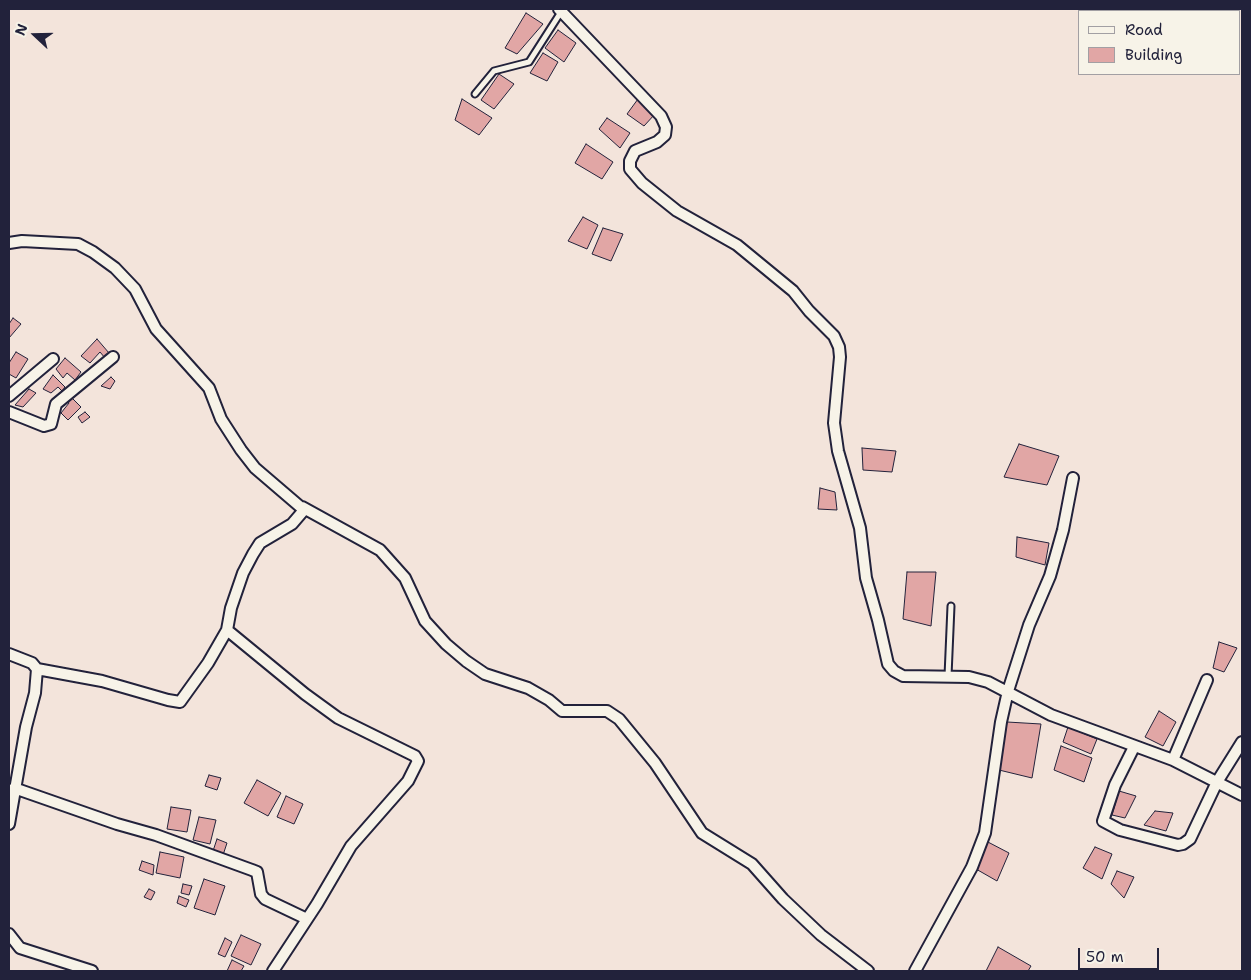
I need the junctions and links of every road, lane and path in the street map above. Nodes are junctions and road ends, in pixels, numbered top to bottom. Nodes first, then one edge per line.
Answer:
1 (560, 10) edge
2 (475, 94) dead end
3 (9, 243) edge
4 (113, 357) dead end
5 (53, 359) dead end
6 (9, 396) edge
7 (9, 412) edge
8 (1073, 478) dead end
9 (302, 507) junction
10 (951, 606) dead end
11 (227, 630) junction
12 (9, 654) edge
13 (37, 668) junction
14 (948, 676) junction
15 (1207, 680) dead end
16 (1008, 692) junction
17 (1242, 742) edge
18 (1134, 746) junction
19 (1173, 760) junction
20 (1217, 782) junction
21 (14, 788) junction
22 (1242, 795) edge
23 (9, 824) edge
24 (307, 919) junction
25 (9, 934) edge
26 (92, 971) edge
27 (273, 971) edge
28 (868, 971) edge
29 (915, 971) edge

1 - 2 lane
1 - 14 street
3 - 9 street
4 - 7 street
5 - 6 street
8 - 16 street
9 - 11 street
9 - 28 street
10 - 14 lane
11 - 13 street
11 - 24 street
12 - 13 street
13 - 21 street
14 - 16 street
15 - 19 street
16 - 18 street
16 - 29 street
17 - 20 street
18 - 19 street
18 - 20 street
19 - 20 street
20 - 22 street
21 - 23 street
21 - 24 street
24 - 27 street
25 - 26 street

